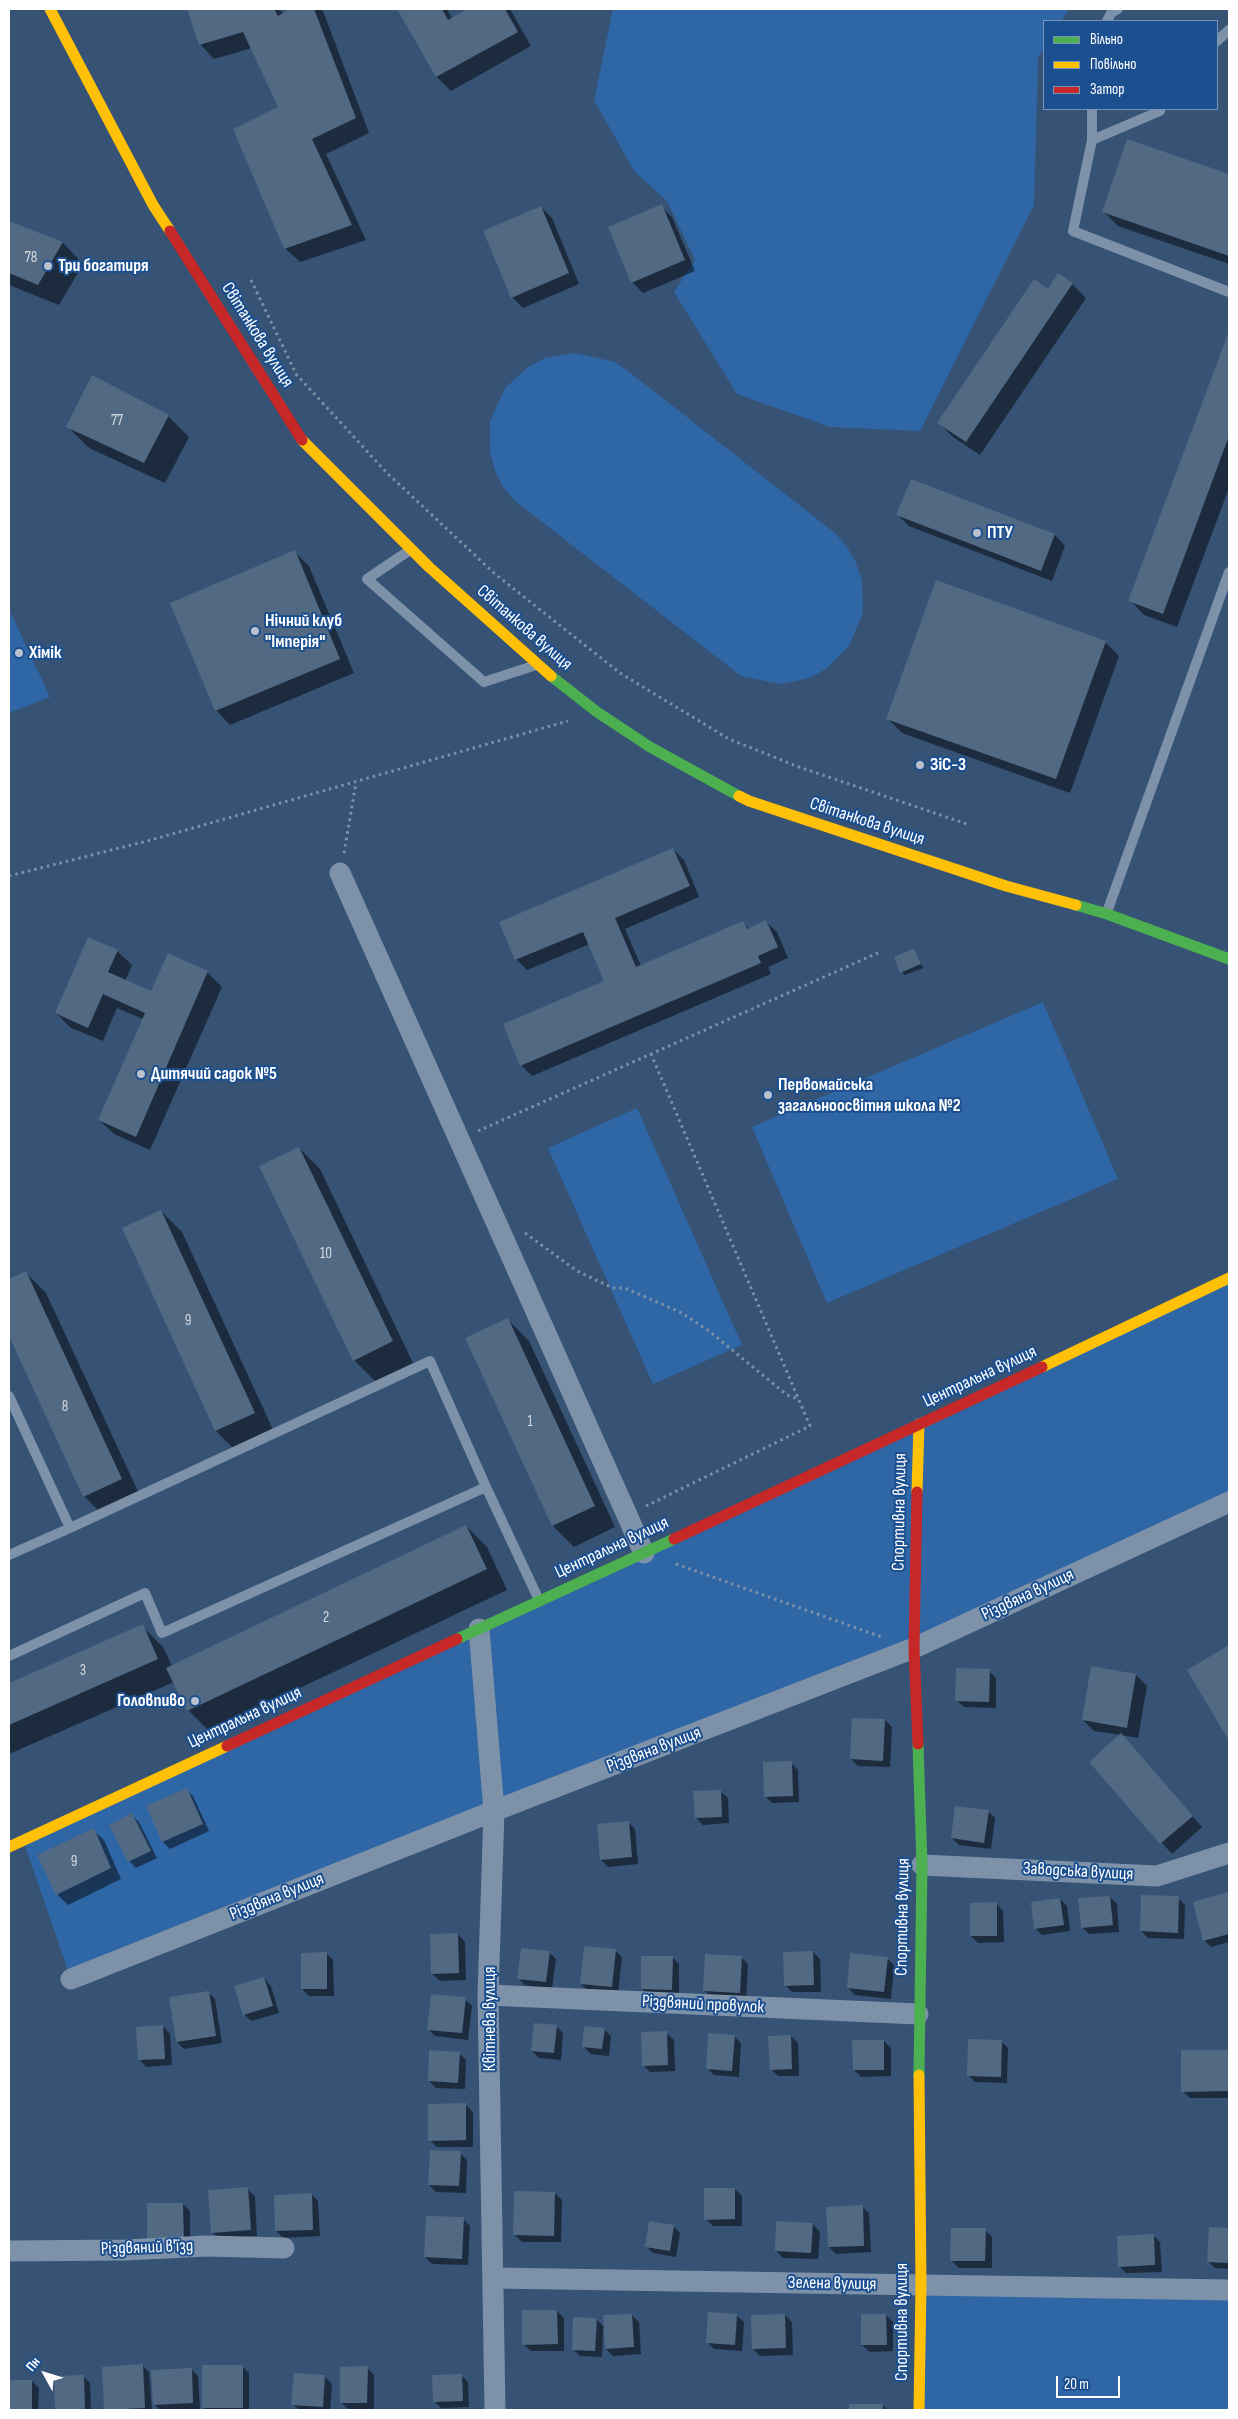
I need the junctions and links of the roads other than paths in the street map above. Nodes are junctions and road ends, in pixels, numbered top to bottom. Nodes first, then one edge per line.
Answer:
1 (50, 9) edge
2 (1118, 9) edge
3 (1108, 20) edge
4 (1229, 30) edge
5 (1218, 39) edge
6 (1092, 110) edge
7 (1160, 110) edge
8 (1092, 140) junction
9 (1229, 292) edge
10 (411, 550) junction
11 (1229, 572) edge
12 (536, 665) junction
13 (340, 873) road end
14 (1106, 914) junction
15 (1229, 959) edge
16 (1229, 1278) edge
17 (9, 1396) edge
18 (920, 1424) junction
19 (486, 1487) junction
20 (1229, 1502) edge
21 (70, 1528) junction
22 (644, 1553) junction
23 (9, 1555) edge
24 (539, 1601) junction
25 (479, 1629) junction
26 (914, 1648) junction
27 (9, 1656) edge
28 (494, 1810) junction
29 (9, 1846) edge
30 (1229, 1853) edge
31 (922, 1865) junction
32 (71, 1979) dead end
33 (488, 1995) junction
34 (918, 2014) junction
35 (284, 2248) dead end
36 (9, 2251) edge
37 (494, 2278) junction
38 (921, 2285) junction
39 (1229, 2290) edge
40 (495, 2410) edge
41 (919, 2410) edge

1 - 10 street, Світанкова вулиця
2 - 3 lane
4 - 5 lane
6 - 8 lane
7 - 8 lane
8 - 9 lane
10 - 12 street, Світанкова вулиця
10 - 12 lane
11 - 14 lane
12 - 14 street, Світанкова вулиця
13 - 22 street
14 - 15 street, Світанкова вулиця
16 - 18 street, Центральна вулиця
17 - 21 lane
18 - 22 street, Центральна вулиця
18 - 26 street, Спортивна вулиця
19 - 21 lane
19 - 24 lane
19 - 27 lane
20 - 26 street, Різдвяна вулиця
21 - 23 lane
22 - 24 street, Центральна вулиця
24 - 25 street, Центральна вулиця
25 - 28 street, Квітнева вулиця
25 - 29 street, Центральна вулиця
26 - 28 street, Різдвяна вулиця
26 - 31 street, Спортивна вулиця
28 - 32 street, Різдвяна вулиця
28 - 33 street, Квітнева вулиця
30 - 31 street, Заводська вулиця
31 - 34 street, Спортивна вулиця
33 - 34 street, Різдвяний провулок
33 - 37 street, Квітнева вулиця
34 - 38 street, Спортивна вулиця
35 - 36 street, Різдвяний в'їзд
37 - 38 street, Зелена вулиця
37 - 40 street, Квітнева вулиця
38 - 39 street, Зелена вулиця
38 - 41 street, Спортивна вулиця

